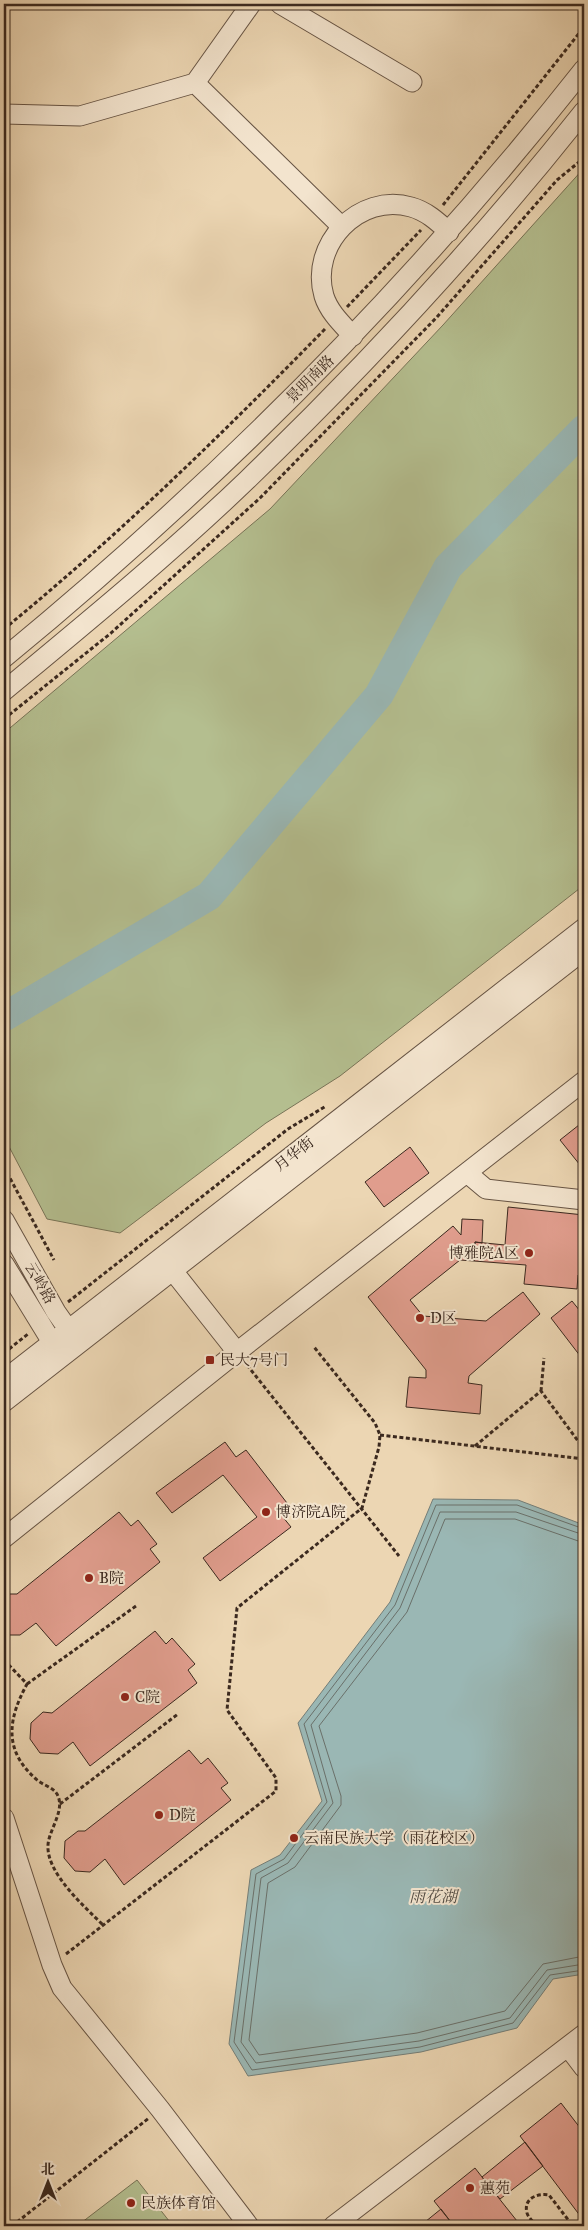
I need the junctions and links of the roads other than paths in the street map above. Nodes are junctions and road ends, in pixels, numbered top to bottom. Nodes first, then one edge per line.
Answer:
1 (251, 4) edge
2 (280, 4) edge
3 (584, 69) edge
4 (412, 82) dead end
5 (195, 83) junction
6 (584, 111) edge
7 (4, 114) edge
8 (341, 226) junction
9 (448, 232) junction
10 (353, 336) junction
11 (4, 658) edge
12 (4, 691) edge
13 (584, 928) edge
14 (584, 950) edge
15 (584, 1081) edge
16 (467, 1173) junction
17 (584, 1200) edge
18 (4, 1220) edge
19 (4, 1264) edge
20 (172, 1271) junction
21 (73, 1337) junction
22 (56, 1350) junction
23 (237, 1352) junction
24 (4, 1380) edge
25 (4, 1402) edge
26 (4, 1538) edge
27 (4, 1818) edge
28 (584, 2034) edge
29 (568, 2047) junction
30 (584, 2068) edge
31 (249, 2226) edge
32 (333, 2226) edge

1 - 5 street
2 - 4 street
3 - 9 street, 景明南路
5 - 7 street
5 - 8 street
6 - 12 street, 景明南路
8 - 9 street
8 - 10 street
9 - 10 street, 景明南路
10 - 11 street, 景明南路
13 - 21 street, 月华街
14 - 20 street, 月华街
15 - 16 street
16 - 17 street
16 - 23 street
18 - 21 street, 云岭路
19 - 22 street, 云岭路
20 - 21 street, 月华街
20 - 23 street
21 - 22 street, 月华街
22 - 24 street, 月华街
22 - 25 street, 月华街
23 - 26 street
27 - 31 street
28 - 29 street
29 - 30 street
29 - 32 street

